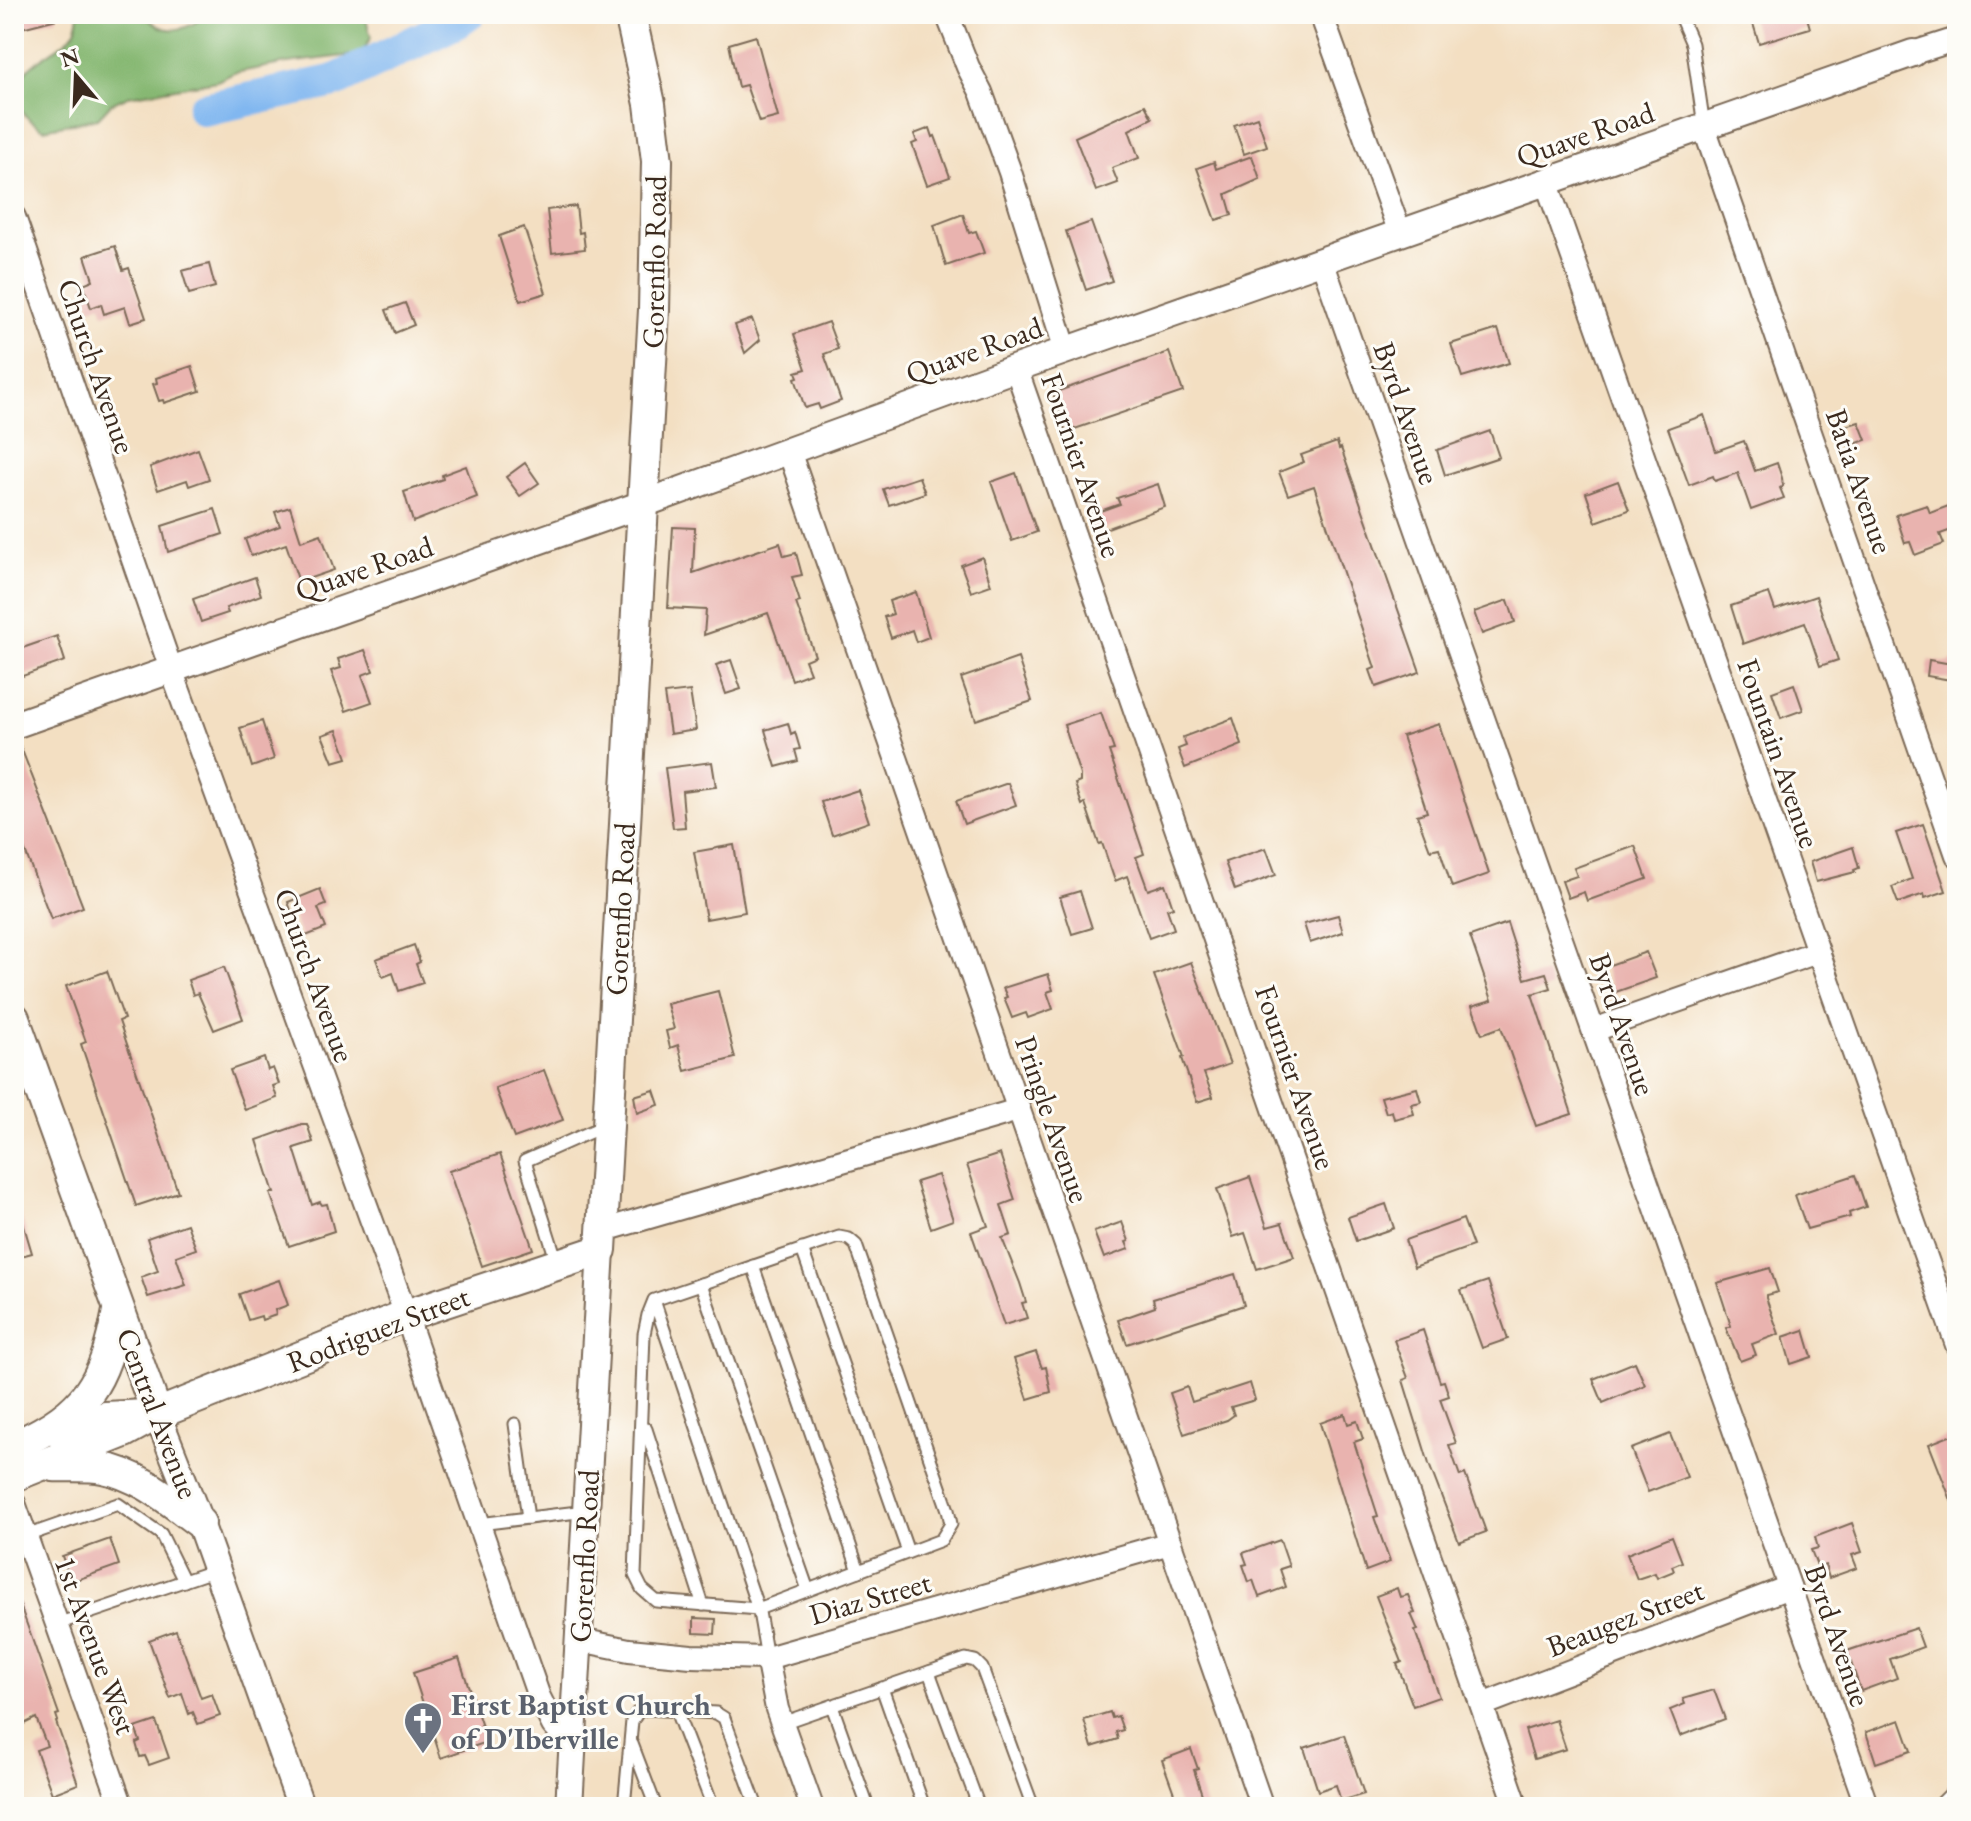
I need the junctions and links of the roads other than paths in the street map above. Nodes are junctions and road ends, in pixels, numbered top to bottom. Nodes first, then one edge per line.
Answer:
1 (630, 14) edge
2 (947, 14) edge
3 (1321, 14) edge
4 (1679, 14) edge
5 (1957, 39) edge
6 (1913, 53) joint
7 (1704, 127) junction
8 (1546, 181) junction
9 (14, 217) edge
10 (1400, 233) junction
11 (1322, 261) junction
12 (1066, 351) junction
13 (1016, 368) junction
14 (789, 451) junction
15 (643, 504) junction
16 (171, 669) junction
17 (14, 725) edge
18 (1957, 855) edge
19 (1817, 952) junction
20 (14, 1018) edge
21 (1594, 1030) junction
22 (1018, 1110) junction
23 (607, 1125) junction
24 (601, 1241) junction
25 (802, 1249) junction
26 (558, 1264) junction
27 (753, 1266) junction
28 (701, 1284) junction
29 (654, 1300) junction
30 (118, 1309) junction
31 (406, 1315) junction
32 (1957, 1345) edge
33 (157, 1414) junction
34 (643, 1421) junction
35 (515, 1424) dead end
36 (22, 1458) edge
37 (14, 1503) edge
38 (587, 1511) junction
39 (528, 1518) junction
40 (200, 1523) junction
41 (479, 1524) junction
42 (26, 1536) junction
43 (1170, 1543) junction
44 (908, 1552) junction
45 (217, 1570) junction
46 (859, 1571) junction
47 (184, 1581) junction
48 (1789, 1587) junction
49 (808, 1590) junction
50 (703, 1605) junction
51 (758, 1609) junction
52 (57, 1624) junction
53 (580, 1640) junction
54 (767, 1658) junction
55 (929, 1672) junction
56 (882, 1688) junction
57 (1482, 1705) junction
58 (832, 1706) junction
59 (676, 1711) junction
60 (782, 1723) junction
61 (630, 1739) junction
62 (573, 1747) junction
63 (1957, 1798) edge
64 (122, 1807) edge
65 (301, 1807) edge
66 (569, 1807) edge
67 (624, 1807) edge
68 (656, 1807) edge
69 (713, 1807) edge
70 (757, 1807) edge
71 (812, 1807) edge
72 (868, 1807) edge
73 (924, 1807) edge
74 (979, 1807) edge
75 (1033, 1807) edge
76 (1262, 1807) edge
77 (1517, 1807) edge
78 (1867, 1807) edge
79 (1948, 1807) edge

1 - 15 main road, Gorenflo Road
2 - 12 street, Fournier Avenue
3 - 10 street
4 - 7 lane
5 - 6 street, Quave Road
6 - 7 street, Quave Road
7 - 8 street, Quave Road
7 - 18 street, Batia Avenue
8 - 10 street, Quave Road
8 - 19 street, Fountain Avenue
9 - 16 street, Church Avenue
10 - 11 street, Quave Road
11 - 12 street, Quave Road
11 - 21 street, Byrd Avenue
12 - 13 street, Quave Road
13 - 14 street, Quave Road
13 - 57 street, Fournier Avenue
14 - 15 street, Quave Road
14 - 22 street, Pringle Avenue
15 - 16 street, Quave Road
15 - 23 main road, Gorenflo Road
16 - 17 street, Quave Road
16 - 31 street, Church Avenue
19 - 21 street
19 - 32 street, Fountain Avenue
20 - 30 main road, Central Avenue
21 - 48 street, Byrd Avenue
22 - 24 street, Rodriguez Street
22 - 43 street, Pringle Avenue
23 - 24 main road, Gorenflo Road
23 - 26 lane
24 - 26 main road, Rodriguez Street
24 - 38 street, Gorenflo Road
25 - 27 lane
25 - 44 lane
25 - 44 lane
26 - 31 main road, Rodriguez Street
27 - 28 lane
27 - 46 lane
28 - 29 lane
28 - 49 lane
29 - 34 lane
29 - 51 lane
30 - 33 main road, Central Avenue
30 - 36 main road
31 - 33 main road, Rodriguez Street
31 - 41 street, Church Avenue
33 - 36 main road, Rodriguez Street
33 - 40 street, Central Avenue
34 - 50 lane
34 - 50 lane
35 - 39 lane
36 - 40 main road
37 - 42 street, 1st Avenue West
38 - 39 lane
38 - 53 street, Gorenflo Road
39 - 41 lane
40 - 45 street, Central Avenue
41 - 62 street, Church Avenue
42 - 47 lane
42 - 52 street, 1st Avenue West
43 - 54 street, Diaz Street
43 - 76 street, Pringle Avenue
44 - 46 lane
45 - 47 lane
45 - 65 street, Central Avenue
46 - 49 lane
47 - 52 lane
48 - 57 street, Beaugez Street
48 - 78 street, Byrd Avenue
49 - 51 lane
50 - 51 lane
51 - 54 lane
52 - 64 street, 1st Avenue West
53 - 54 street, Diaz Street
53 - 62 street, Gorenflo Road
54 - 60 street
55 - 56 lane
55 - 74 lane
55 - 75 lane
56 - 58 lane
56 - 73 lane
57 - 77 street, Fournier Avenue
58 - 60 lane
58 - 72 lane
59 - 61 lane
59 - 69 lane
59 - 70 lane
60 - 71 street
61 - 67 lane
61 - 68 lane
62 - 66 street, Gorenflo Road
63 - 79 street

